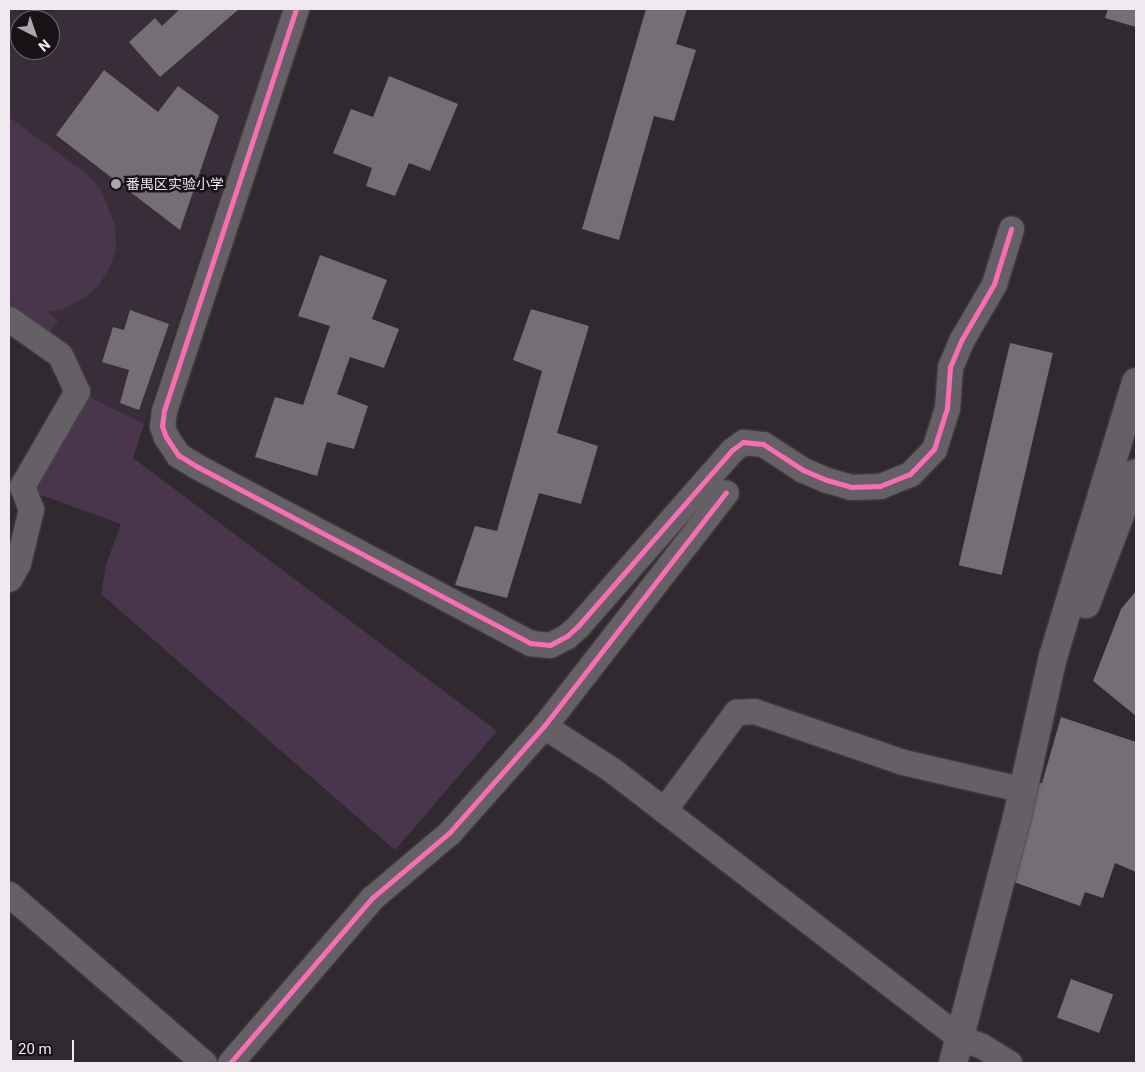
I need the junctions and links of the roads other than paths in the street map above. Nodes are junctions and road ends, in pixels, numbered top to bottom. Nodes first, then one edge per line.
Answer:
1 (296, 9) edge
2 (1011, 229) dead end
3 (9, 319) edge
4 (1136, 382) edge
5 (1136, 474) edge
6 (726, 492) dead end
7 (9, 578) edge
8 (1046, 685) junction
9 (544, 726) junction
10 (1024, 790) junction
11 (664, 810) junction
12 (9, 894) edge
13 (957, 1050) edge
14 (204, 1063) edge
15 (230, 1063) edge
16 (1010, 1063) edge

1 - 2 street
3 - 7 street
4 - 8 street
5 - 8 street
6 - 9 street
8 - 10 street
9 - 11 street
9 - 15 street
10 - 11 street
10 - 13 street
11 - 13 street
12 - 14 street
13 - 16 street

